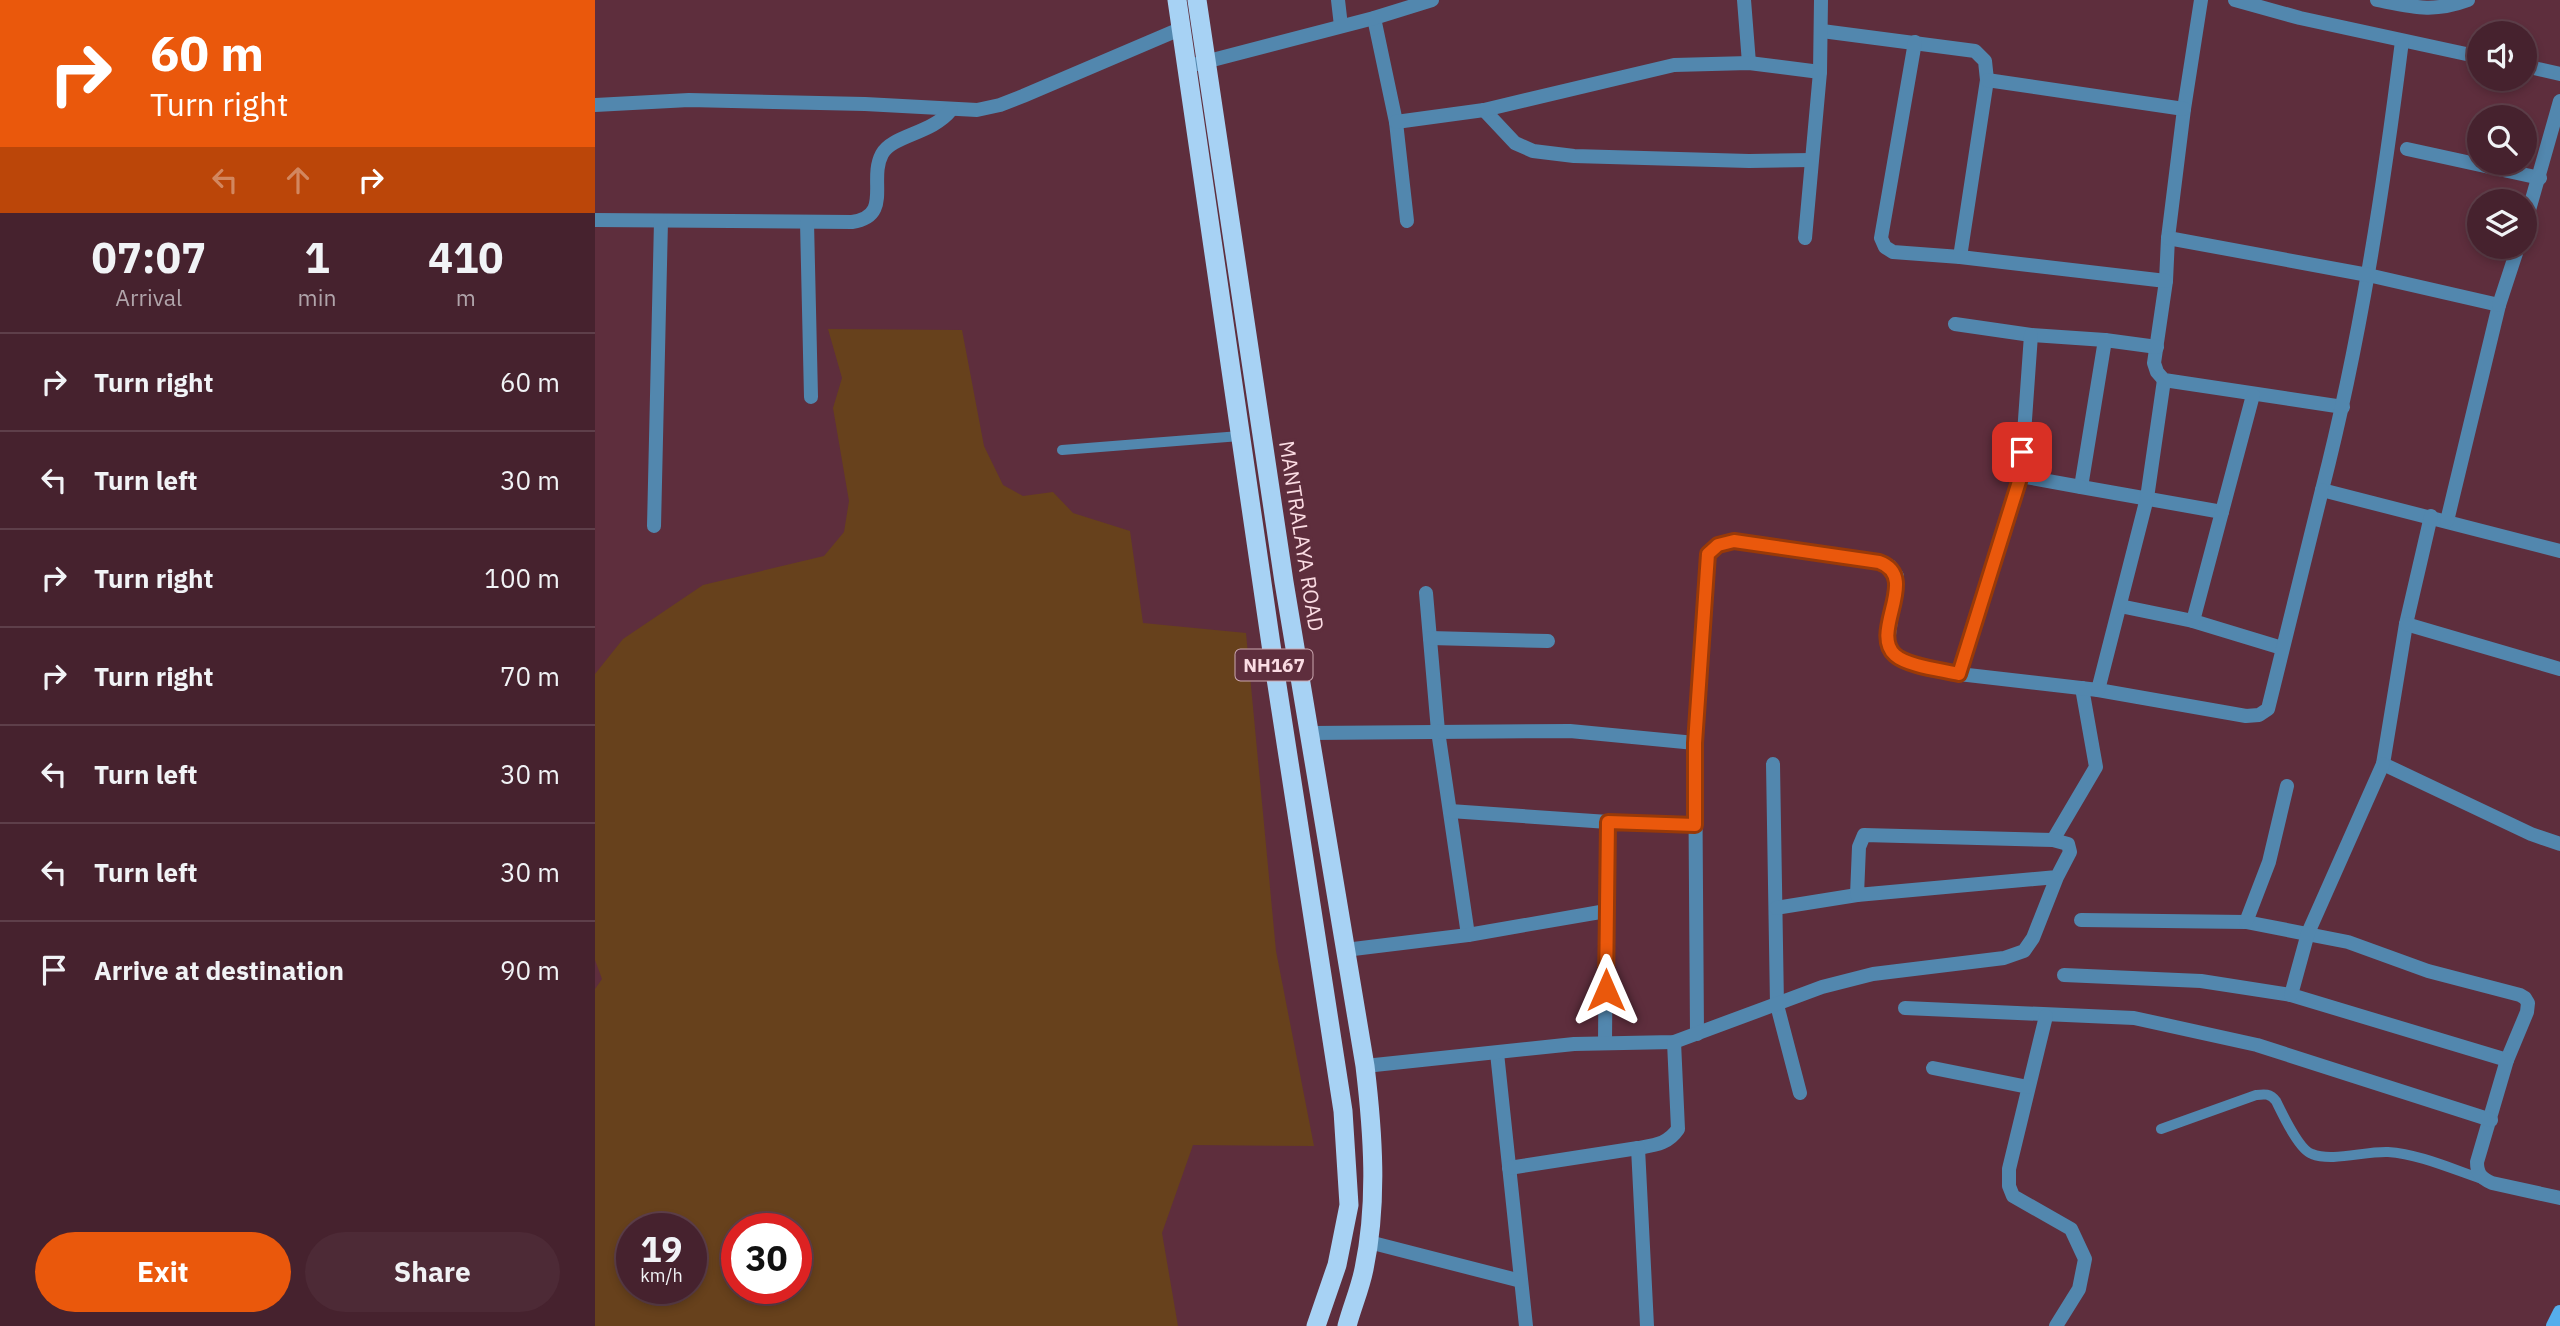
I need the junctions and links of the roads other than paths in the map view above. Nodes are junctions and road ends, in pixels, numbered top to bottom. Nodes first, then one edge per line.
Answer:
1 (1177, 0) edge
2 (1197, 0) edge
3 (1338, 0) edge
4 (1432, 0) edge
5 (1744, 0) edge
6 (1821, 0) edge
7 (2201, 0) edge
8 (2235, 0) edge
9 (2377, 0) edge
10 (2468, 0) edge
11 (1374, 18) junction
12 (1341, 26) junction
13 (1180, 29) junction
14 (1822, 31) junction
15 (2402, 41) junction
16 (1915, 42) junction
17 (2467, 54) edge
18 (1749, 62) junction
19 (1196, 65) junction
20 (2537, 69) edge
21 (1820, 72) junction
22 (2560, 74) edge
23 (1987, 80) junction
24 (2560, 102) edge
25 (595, 105) edge
26 (2184, 109) junction
27 (951, 110) junction
28 (1484, 110) junction
29 (1396, 122) junction
30 (2407, 149) dead end
31 (1811, 160) junction
32 (2540, 178) junction
33 (2536, 189) edge
34 (595, 220) edge
35 (661, 220) junction
36 (1407, 221) dead end
37 (807, 222) junction
38 (1805, 238) dead end
39 (2168, 238) junction
40 (1960, 257) junction
41 (2514, 259) edge
42 (2368, 275) junction
43 (2166, 281) junction
44 (2500, 305) junction
45 (1955, 324) dead end
46 (2031, 335) junction
47 (2105, 340) junction
48 (2157, 347) junction
49 (2164, 380) junction
50 (2253, 395) junction
51 (811, 397) dead end
52 (2343, 407) junction
53 (1241, 436) junction
54 (1062, 450) dead end
55 (2021, 475) junction
56 (2081, 487) junction
57 (2322, 490) junction
58 (2147, 498) junction
59 (2222, 512) junction
60 (2431, 516) junction
61 (2447, 521) junction
62 (654, 526) dead end
63 (2560, 551) edge
64 (1426, 593) dead end
65 (2120, 606) junction
66 (2193, 621) junction
67 (2406, 624) junction
68 (1430, 638) junction
69 (1548, 641) dead end
70 (2282, 648) junction
71 (2560, 668) edge
72 (1959, 674) junction
73 (2082, 688) junction
74 (2098, 691) junction
75 (1438, 731) junction
76 (1311, 733) junction
77 (1695, 743) junction
78 (1773, 764) dead end
79 (2383, 764) junction
80 (2287, 786) dead end
81 (1450, 811) junction
82 (1608, 822) junction
83 (1695, 825) junction
84 (2053, 840) junction
85 (2560, 844) edge
86 (2057, 877) junction
87 (1857, 895) junction
88 (1776, 908) junction
89 (1606, 911) junction
90 (2081, 920) dead end
91 (2246, 922) junction
92 (2308, 933) junction
93 (1468, 935) junction
94 (1345, 950) junction
95 (2064, 975) dead end
96 (2291, 995) junction
97 (1777, 1005) junction
98 (1905, 1008) dead end
99 (2046, 1016) junction
100 (1697, 1034) junction
101 (1674, 1042) junction
102 (1605, 1043) junction
103 (1497, 1053) junction
104 (2507, 1060) junction
105 (1365, 1066) junction
106 (1933, 1068) dead end
107 (2028, 1087) junction
108 (1800, 1093) dead end
109 (2491, 1120) junction
110 (2161, 1129) dead end
111 (1638, 1148) junction
112 (1509, 1168) junction
113 (2482, 1179) junction
114 (2560, 1198) edge
115 (1369, 1242) junction
116 (1521, 1280) junction
117 (2560, 1312) edge
118 (1316, 1326) edge
119 (1347, 1326) edge
120 (1526, 1326) edge
121 (1647, 1326) edge
122 (2056, 1326) edge
123 (2553, 1326) edge

1 - 13 highway, NH167
2 - 19 highway, MANTRALAYA ROAD / NH167
3 - 12 street
4 - 11 street
5 - 18 street
6 - 14 street
7 - 26 street
8 - 15 street
9 - 10 street
11 - 12 street
11 - 29 street
12 - 19 street
13 - 19 highway, NH167
13 - 27 street
14 - 16 street
14 - 21 street
15 - 17 street
15 - 42 street
16 - 23 street
16 - 40 street
18 - 21 street
18 - 28 street
19 - 53 highway, NH167
19 - 76 highway, MANTRALAYA ROAD / NH167
20 - 22 street
21 - 31 street
23 - 26 street
23 - 40 street
24 - 32 street
25 - 27 street
26 - 39 street
27 - 37 street
28 - 29 street
28 - 31 street
29 - 36 street
30 - 32 street
31 - 38 street
32 - 33 street
34 - 35 street
35 - 37 street
35 - 62 street
37 - 51 street
39 - 42 street
39 - 43 street
40 - 43 street
41 - 44 street
42 - 44 street
42 - 52 street
43 - 48 street
44 - 61 street
45 - 46 street
46 - 47 street
46 - 55 street
47 - 48 street
47 - 56 street
48 - 49 street
49 - 50 street
49 - 58 street
50 - 52 street
50 - 59 street
52 - 57 street
53 - 54 lane
53 - 118 highway, NH167
55 - 56 street
55 - 72 street
56 - 58 street
57 - 60 street
57 - 70 street
58 - 59 street
58 - 65 street
59 - 66 street
60 - 61 street
60 - 67 street
61 - 63 street
64 - 68 street
65 - 66 street
65 - 74 street
66 - 70 street
67 - 71 street
67 - 79 street
68 - 69 street
68 - 75 street
70 - 74 street
72 - 73 street
72 - 77 street
73 - 74 street
73 - 84 street
75 - 76 street
75 - 77 street
75 - 81 street
76 - 94 highway, MANTRALAYA ROAD / NH167
77 - 83 street
78 - 88 street
79 - 85 street
79 - 92 street
80 - 91 street
81 - 82 street
81 - 93 street
82 - 83 street
82 - 89 street
83 - 100 street
84 - 86 street
84 - 87 street
86 - 87 street
86 - 97 street
87 - 88 street
88 - 97 street
89 - 93 street
89 - 102 street
90 - 91 street
91 - 92 street
92 - 96 street
92 - 104 street
93 - 94 street
94 - 105 highway, MANTRALAYA ROAD / NH167
95 - 96 street
96 - 104 street
97 - 100 street
97 - 108 street
98 - 99 street
99 - 107 street
99 - 109 street
100 - 101 street
101 - 102 street
101 - 111 street
102 - 103 street
103 - 105 street
103 - 112 street
104 - 109 street
105 - 115 highway, MANTRALAYA ROAD / NH167
106 - 107 street
107 - 122 street
109 - 113 street
110 - 113 lane
111 - 112 street
111 - 121 street
112 - 116 street
113 - 114 street
115 - 116 street
115 - 119 highway, MANTRALAYA ROAD / NH167
116 - 120 street
117 - 123 main road

